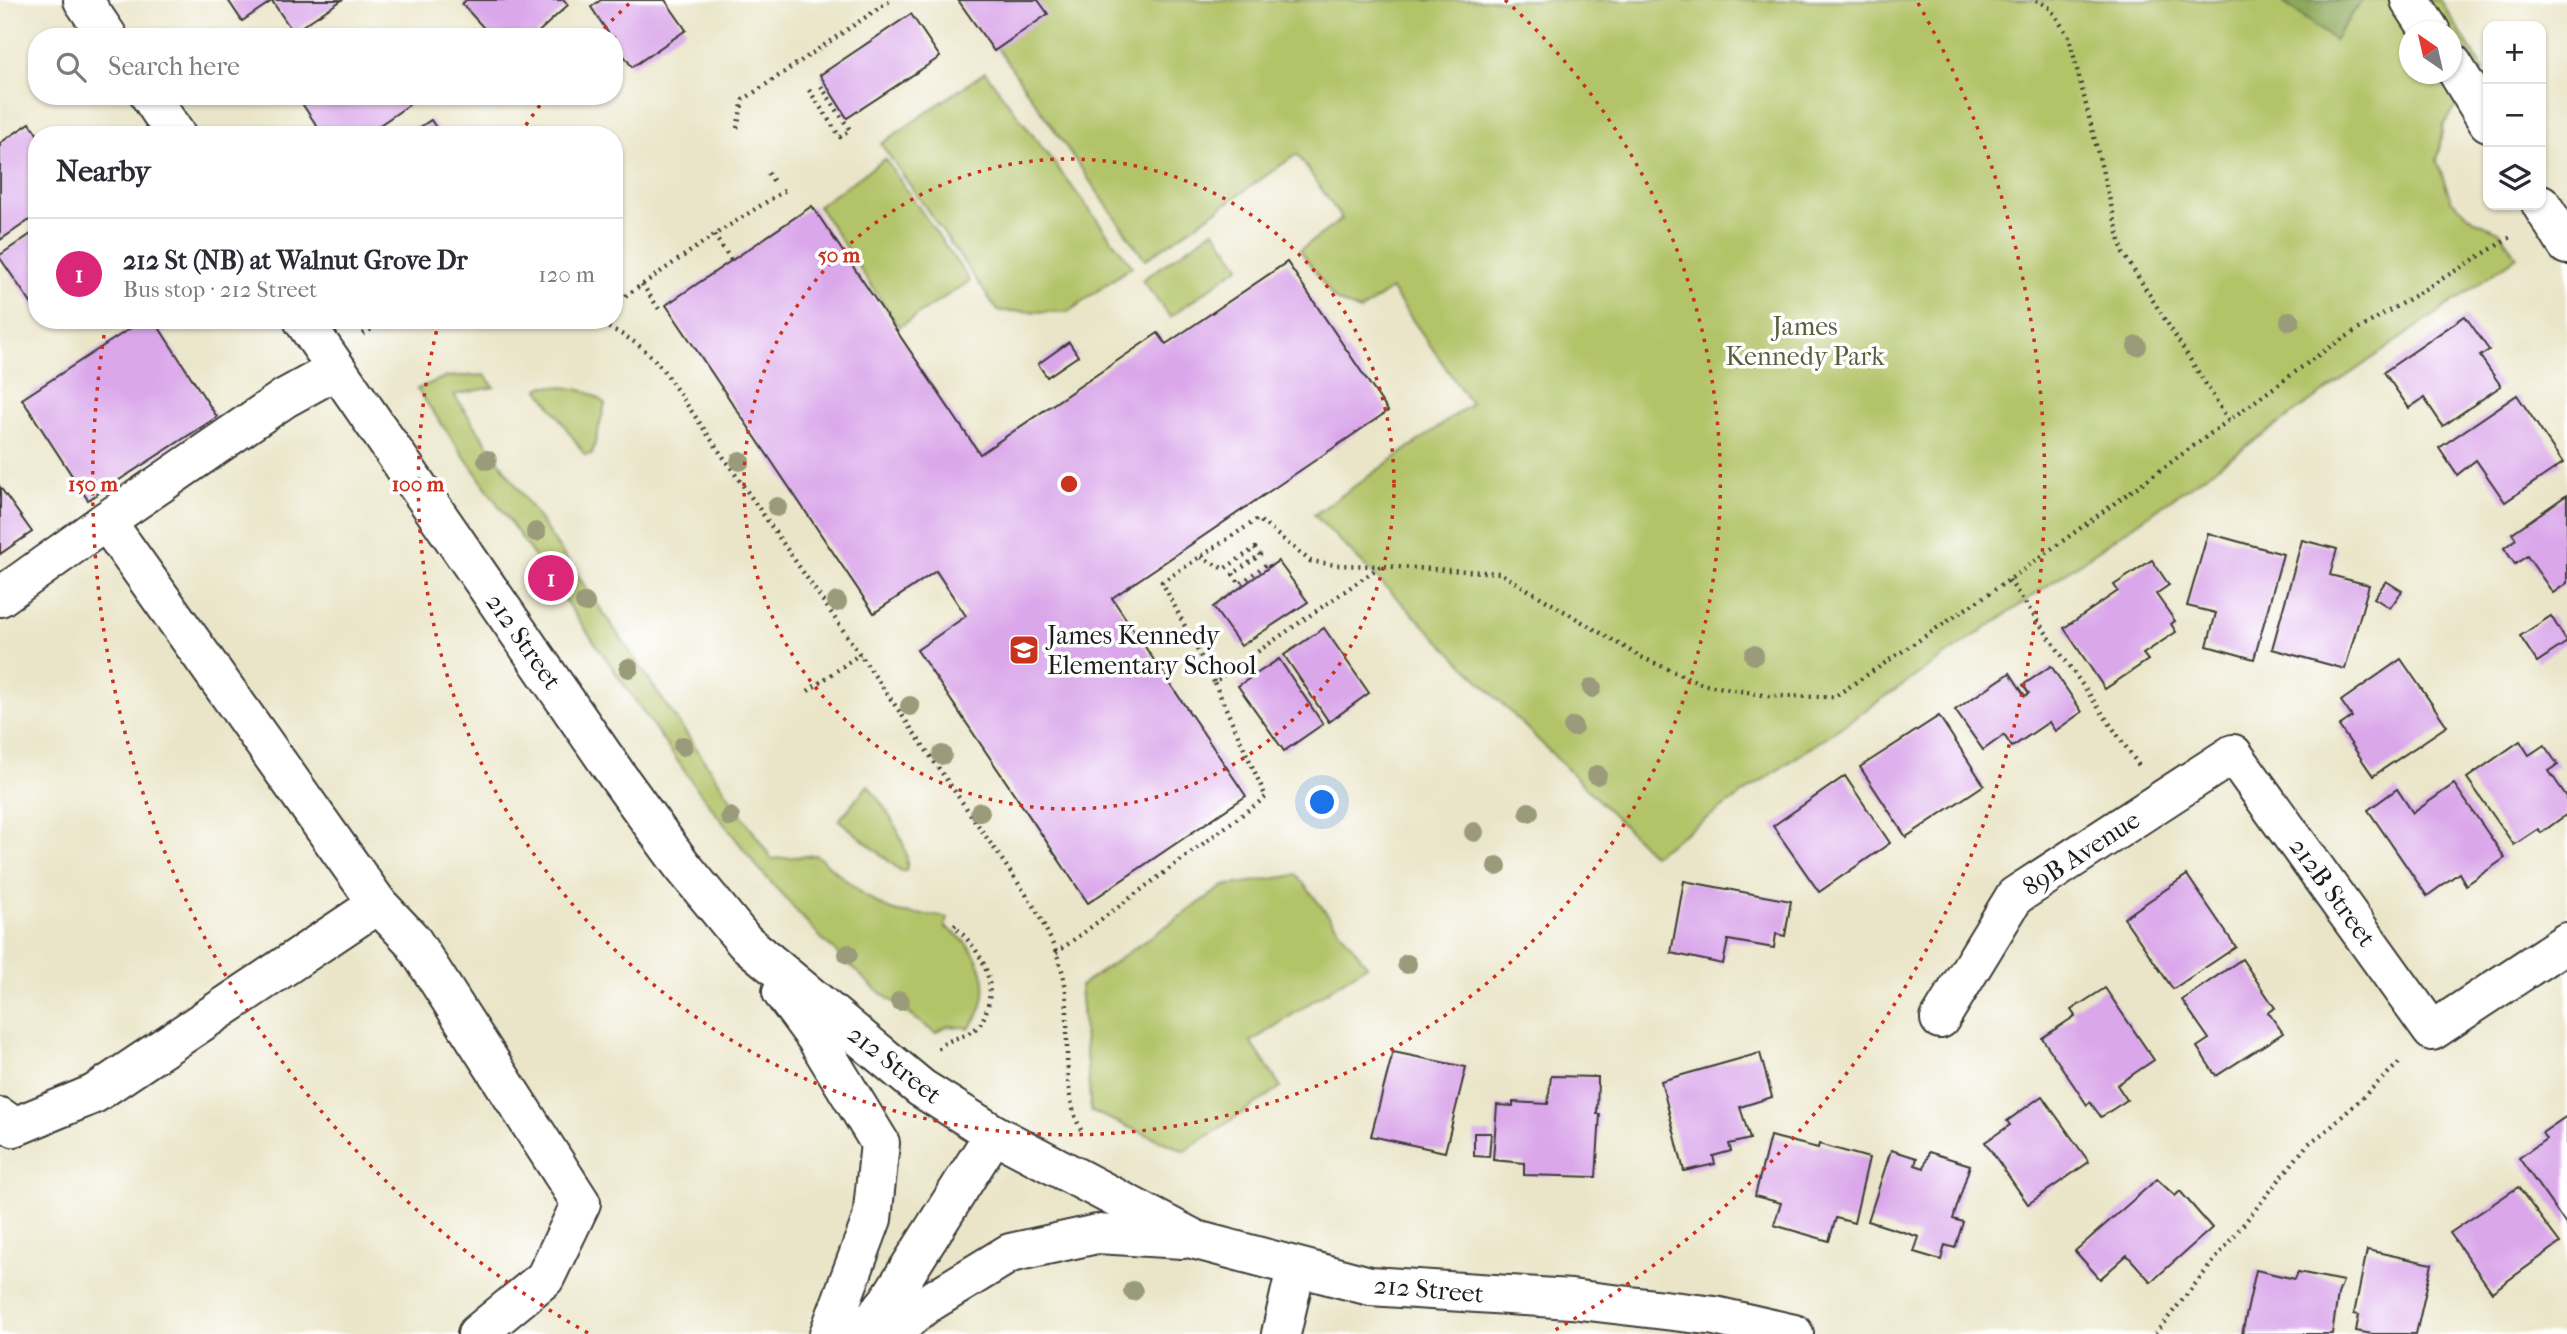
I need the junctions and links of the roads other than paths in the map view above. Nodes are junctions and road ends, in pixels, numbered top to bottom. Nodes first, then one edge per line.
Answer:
1 (83, 0) edge
2 (2410, 0) edge
3 (2424, 21) edge
4 (102, 28) edge
5 (2462, 79) edge
6 (156, 105) edge
7 (2483, 114) edge
8 (170, 126) edge
9 (309, 329) edge
10 (336, 370) junction
11 (106, 522) junction
12 (0, 597) edge
13 (2233, 754) joint
14 (378, 904) junction
15 (745, 942) junction
16 (2567, 942) edge
17 (1940, 1019) dead end
18 (0, 1117) edge
19 (994, 1134) junction
20 (1196, 1240) junction
21 (1296, 1268) junction
22 (477, 1334) edge
23 (829, 1334) edge
24 (860, 1334) edge
25 (890, 1334) edge
26 (1281, 1334) edge
27 (1794, 1334) edge

1 - 4 street
2 - 3 street
5 - 7 street
6 - 8 street
9 - 10 street, 212 Street
10 - 11 street
10 - 15 street, 212 Street
11 - 12 street
11 - 14 street
13 - 16 street, 212B Street
13 - 17 street, 89B Avenue
14 - 18 street
14 - 22 street
15 - 19 street, 212 Street
15 - 23 street
19 - 20 street, 212 Street
19 - 24 street
20 - 21 street, 212 Street
20 - 25 street
21 - 26 street
21 - 27 street, 212 Street

